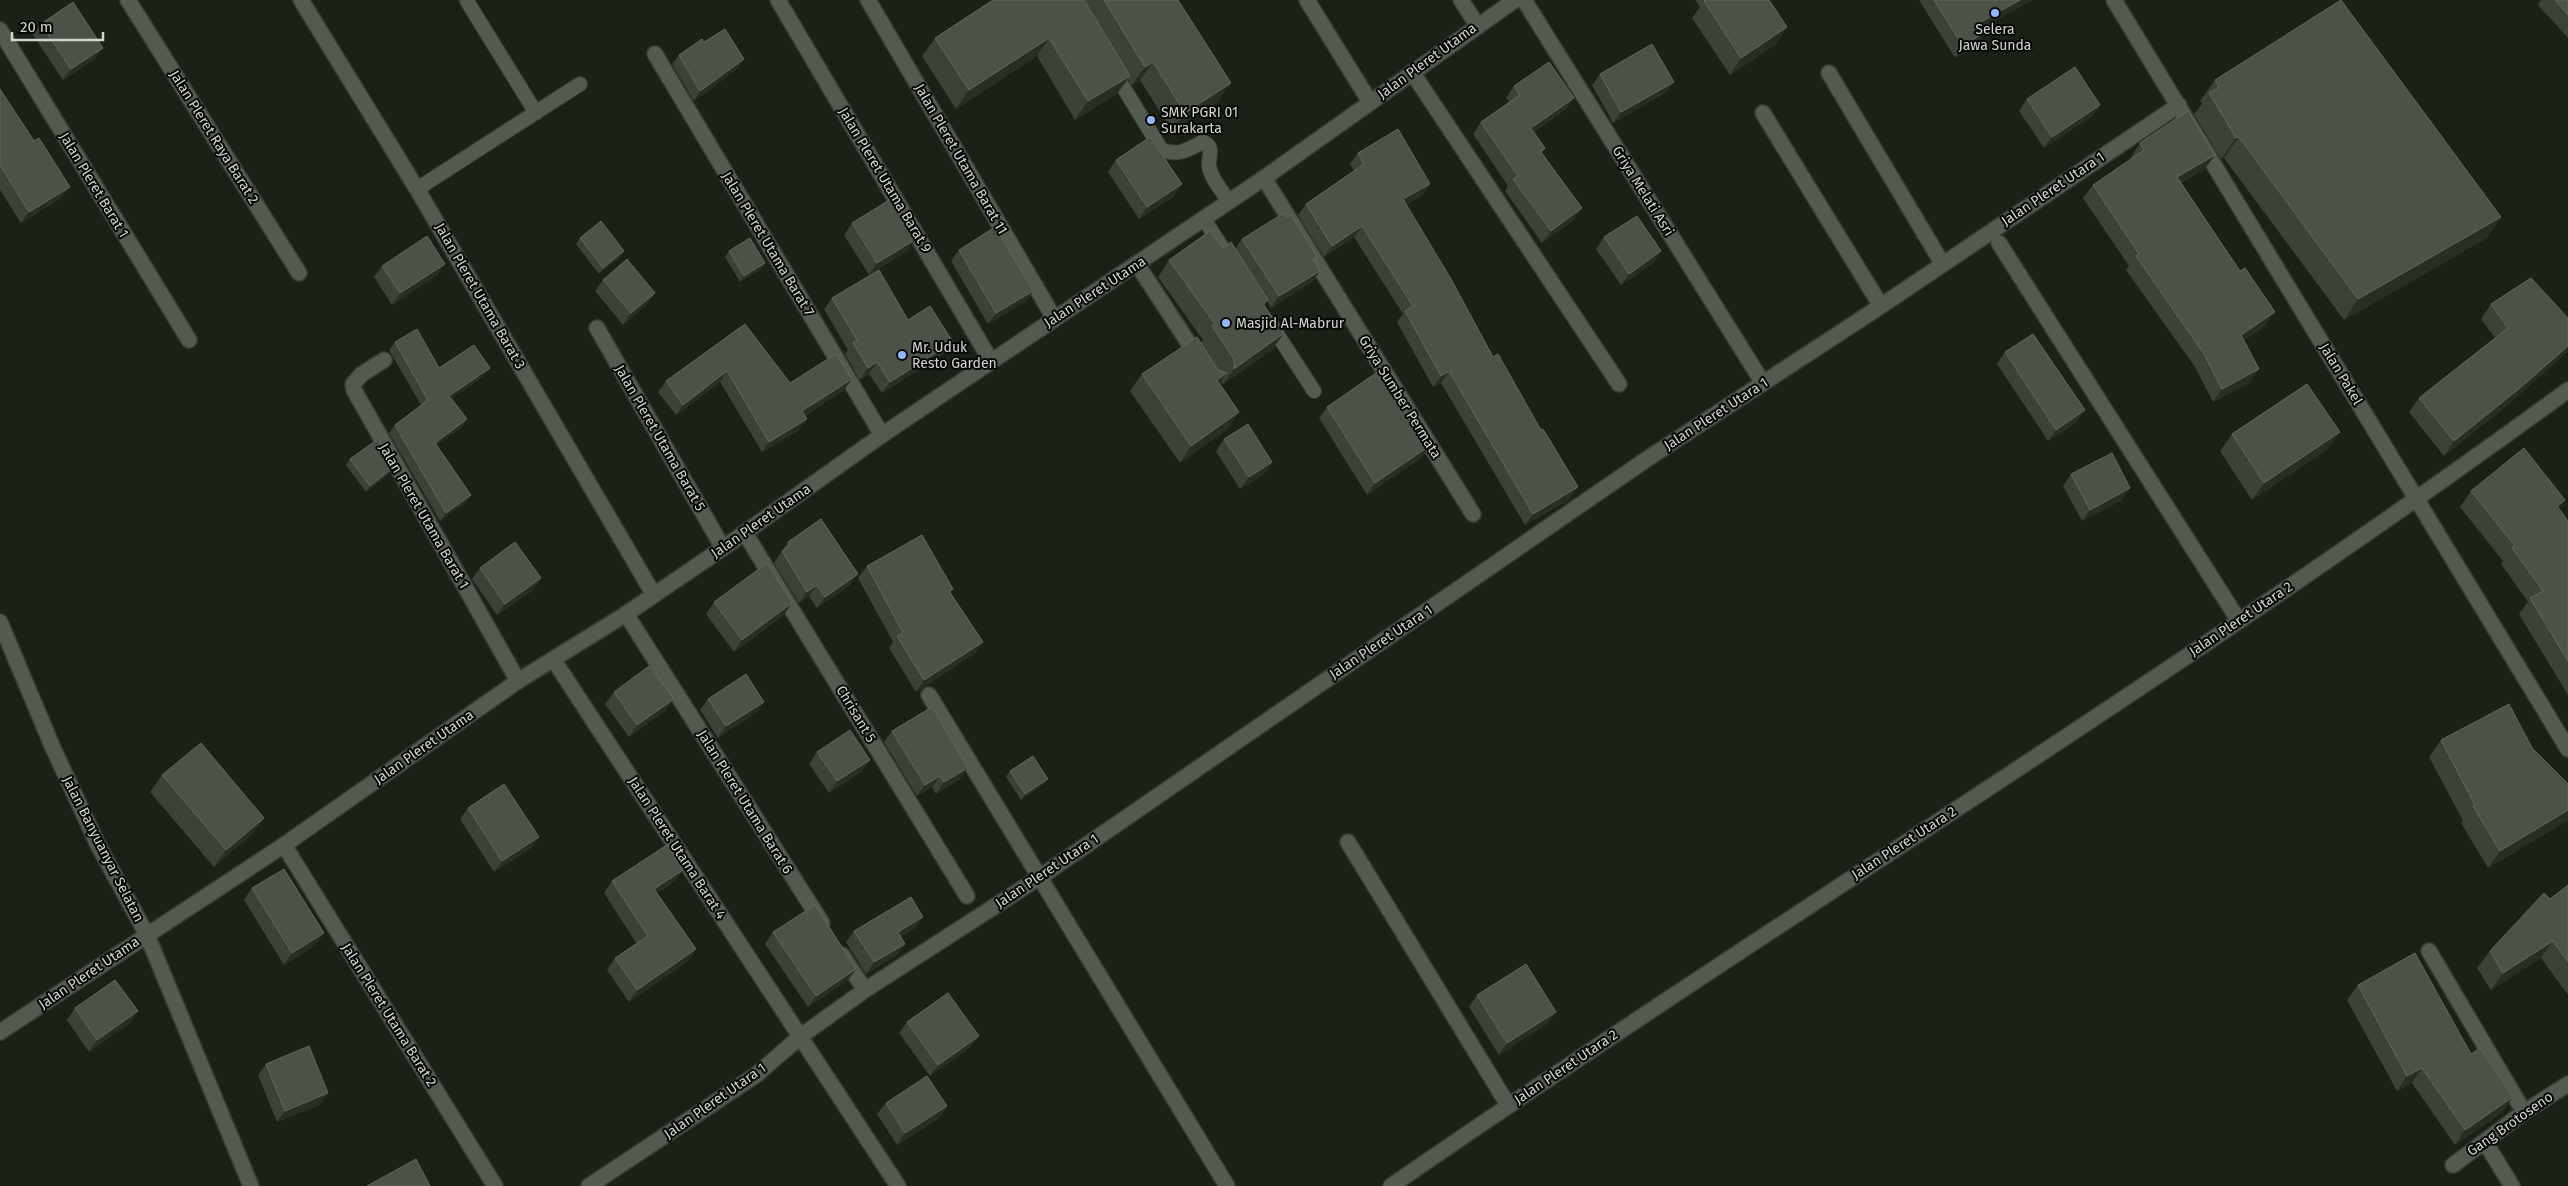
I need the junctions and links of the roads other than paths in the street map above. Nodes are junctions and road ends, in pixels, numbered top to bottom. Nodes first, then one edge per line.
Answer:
1 (128, 0) edge
2 (301, 0) edge
3 (778, 0) edge
4 (868, 0) edge
5 (1307, 0) edge
6 (1461, 0) edge
7 (1515, 0) edge
8 (1524, 0) edge
9 (2114, 0) edge
10 (467, 1) dead end
11 (1477, 25) junction
12 (0, 30) edge
13 (655, 54) dead end
14 (1105, 58) edge
15 (1412, 72) junction
16 (1829, 73) dead end
17 (580, 84) dead end
18 (1370, 102) junction
19 (2179, 105) junction
20 (536, 113) junction
21 (1763, 113) dead end
22 (1264, 178) junction
23 (417, 189) junction
24 (1229, 202) junction
25 (1204, 219) junction
26 (1999, 244) dead end
27 (1230, 260) edge
28 (1942, 263) junction
29 (1137, 264) junction
30 (300, 273) dead end
31 (1881, 306) junction
32 (1261, 309) edge
33 (1054, 318) junction
34 (597, 328) dead end
35 (189, 340) dead end
36 (384, 360) dead end
37 (991, 361) junction
38 (1209, 374) edge
39 (1763, 383) junction
40 (1619, 384) dead end
41 (1314, 391) dead end
42 (2566, 396) edge
43 (882, 435) junction
44 (2416, 500) junction
45 (1473, 514) dead end
46 (745, 532) junction
47 (723, 548) junction
48 (654, 595) junction
49 (626, 614) junction
50 (2239, 621) junction
51 (0, 622) edge
52 (553, 659) junction
53 (518, 681) junction
54 (929, 695) dead end
55 (2568, 749) edge
56 (1348, 842) dead end
57 (284, 845) junction
58 (1040, 877) junction
59 (967, 896) dead end
60 (147, 935) junction
61 (2429, 951) dead end
62 (865, 990) junction
63 (0, 1032) edge
64 (801, 1036) junction
65 (2568, 1084) edge
66 (1508, 1105) junction
67 (2524, 1112) junction
68 (2485, 1142) junction
69 (2453, 1165) dead end
70 (252, 1186) edge
71 (495, 1186) edge
72 (588, 1186) edge
73 (898, 1186) edge
74 (1228, 1186) edge
75 (1391, 1186) edge
76 (2512, 1186) edge

1 - 30 street, Jalan Pleret Raya Barat 2
2 - 23 street, Jalan Pleret Utama Barat 3
3 - 37 street, Jalan Pleret Utama Barat 9
4 - 33 street, Jalan Pleret Utama Barat 11
5 - 18 street
6 - 11 street
7 - 11 street, Jalan Pleret Utama
8 - 39 street, Griya Melati Asri
9 - 19 street, Jalan Pakel
10 - 20 lane
11 - 15 street, Jalan Pleret Utama
12 - 35 street, Jalan Pleret Barat 1
13 - 43 street, Jalan Pleret Utama Barat 7
14 - 24 lane
15 - 18 street, Jalan Pleret Utama
15 - 40 street
16 - 28 street
17 - 20 lane
18 - 22 street, Jalan Pleret Utama
19 - 28 street, Jalan Pleret Utara 1
19 - 44 street, Jalan Pakel
20 - 23 lane
21 - 31 street
22 - 24 street, Jalan Pleret Utama
22 - 45 street, Griya Sumber Permata
23 - 48 street, Jalan Pleret Utama Barat 3
24 - 25 street, Jalan Pleret Utama
25 - 27 lane
25 - 29 street, Jalan Pleret Utama
26 - 50 street
28 - 31 street, Jalan Pleret Utara 1
29 - 33 street, Jalan Pleret Utama
29 - 38 street
31 - 39 street, Jalan Pleret Utara 1
32 - 41 lane
33 - 37 street, Jalan Pleret Utama
34 - 47 street, Jalan Pleret Utama Barat 5
36 - 53 street, Jalan Pleret Utama Barat 1
37 - 43 street, Jalan Pleret Utama
39 - 58 street, Jalan Pleret Utara 1
42 - 44 street, Jalan Pleret Utara 2
43 - 46 street, Jalan Pleret Utama
44 - 50 street, Jalan Pleret Utara 2
44 - 55 street, Jalan Pakel
46 - 47 street, Jalan Pleret Utama
46 - 59 street, Chrisant 5
47 - 48 street, Jalan Pleret Utama
48 - 49 street, Jalan Pleret Utama
49 - 52 street, Jalan Pleret Utama
49 - 62 street, Jalan Pleret Utama Barat 6
50 - 66 street, Jalan Pleret Utara 2
51 - 60 street, Jalan Banyuanyar Selatan
52 - 53 street, Jalan Pleret Utama
52 - 64 street, Jalan Pleret Utama Barat 4
53 - 57 street, Jalan Pleret Utama
54 - 58 street
56 - 66 street
57 - 60 street, Jalan Pleret Utama
57 - 71 street, Jalan Pleret Utama Barat 2
58 - 62 street, Jalan Pleret Utara 1
58 - 74 street
60 - 63 street, Jalan Pleret Utama
60 - 70 street, Jalan Banyuanyar Selatan
61 - 67 street
62 - 64 street, Jalan Pleret Utara 1
64 - 72 street, Jalan Pleret Utara 1
64 - 73 street, Jalan Pleret Utama Barat 4
65 - 67 street, Gang Brotoseno
66 - 75 street, Jalan Pleret Utara 2
67 - 68 street, Gang Brotoseno
68 - 69 street, Gang Brotoseno
68 - 76 street

